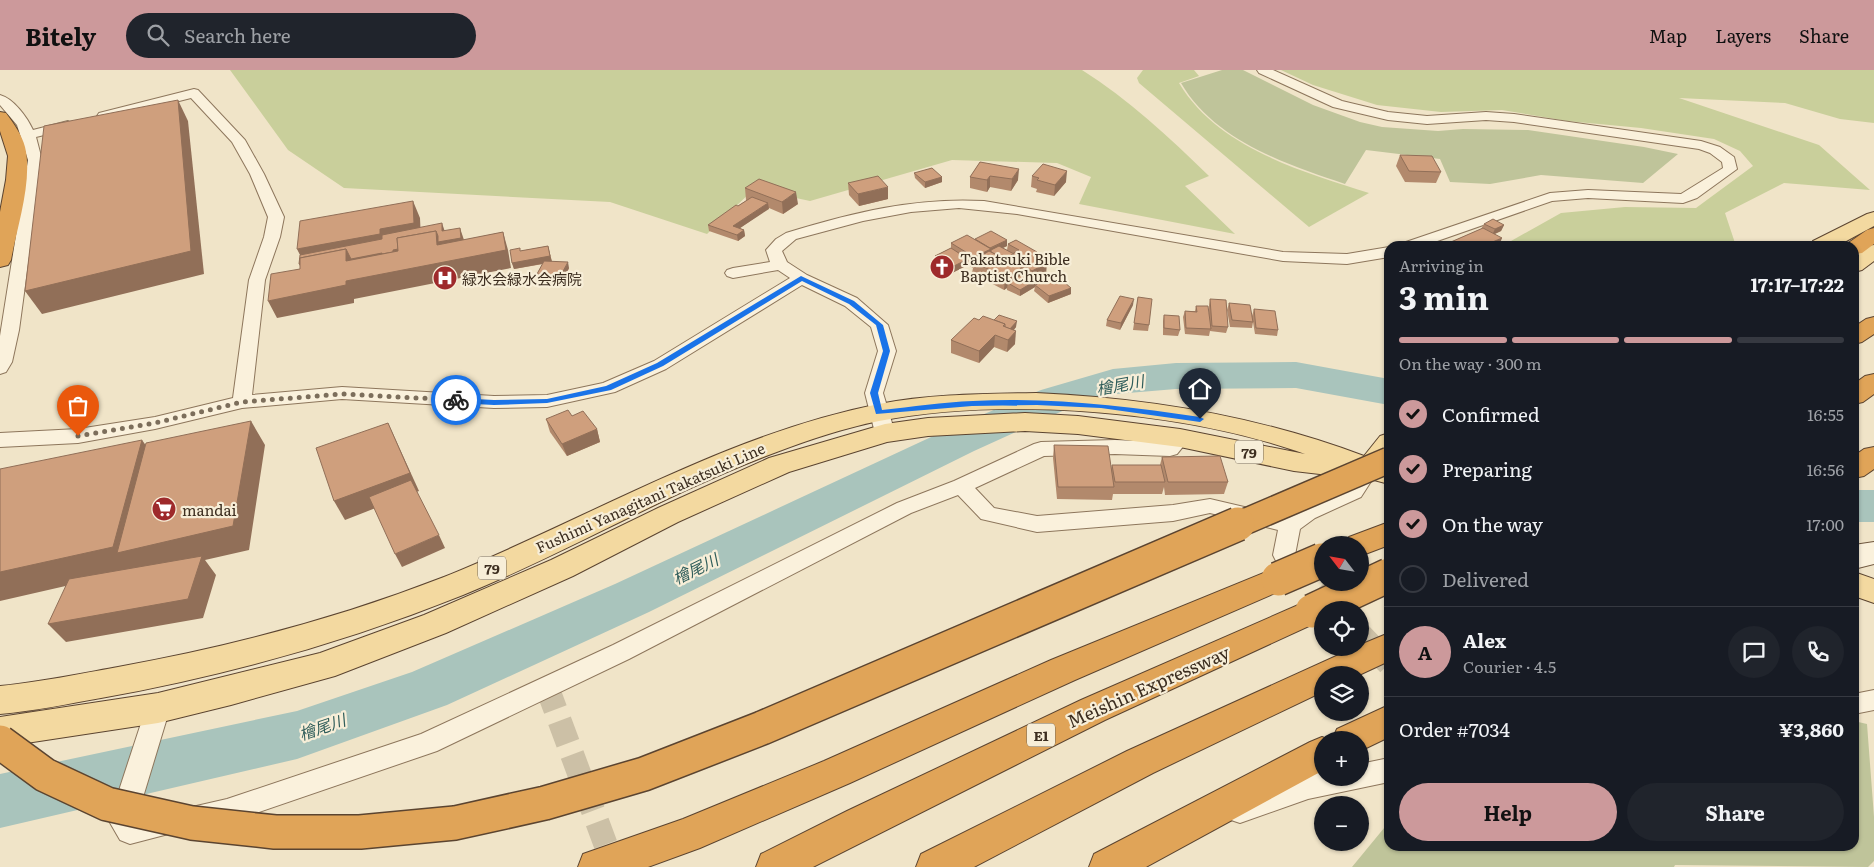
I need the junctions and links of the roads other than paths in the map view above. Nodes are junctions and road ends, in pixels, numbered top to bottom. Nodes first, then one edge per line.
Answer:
1 (1262, 70) edge
2 (0, 99) edge
3 (0, 117) edge
4 (29, 136) junction
5 (1874, 218) edge
6 (1874, 234) edge
7 (1423, 241) edge
8 (1830, 241) edge
9 (1859, 244) edge
10 (1874, 251) edge
11 (1384, 253) edge
12 (0, 260) edge
13 (1859, 262) edge
14 (781, 265) junction
15 (733, 273) dead end
16 (801, 278) junction
17 (1874, 323) edge
18 (1859, 332) edge
19 (0, 368) edge
20 (1874, 382) edge
21 (1859, 392) edge
22 (242, 402) junction
23 (882, 423) junction
24 (1180, 438) junction
25 (0, 440) edge
26 (1874, 456) edge
27 (1859, 466) edge
28 (1384, 468) edge
29 (961, 486) junction
30 (1290, 525) junction
31 (1384, 535) edge
32 (1369, 541) edge
33 (1874, 553) edge
34 (1859, 556) edge
35 (1314, 561) edge
36 (1281, 567) junction
37 (1384, 577) edge
38 (1859, 586) edge
39 (1874, 591) edge
40 (1384, 648) edge
41 (1346, 666) edge
42 (1314, 681) edge
43 (0, 700) edge
44 (1874, 700) edge
45 (1859, 703) edge
46 (155, 717) junction
47 (1384, 722) edge
48 (1366, 731) edge
49 (0, 732) edge
50 (0, 742) edge
51 (1314, 757) edge
52 (1384, 771) edge
53 (1369, 774) edge
54 (1314, 786) edge
55 (597, 867) edge
56 (775, 867) edge
57 (935, 867) edge
58 (1108, 867) edge
59 (1117, 867) edge

1 - 7 street
2 - 4 street
3 - 12 highway
4 - 19 street
4 - 22 street
5 - 8 main road
6 - 9 highway
10 - 13 main road
11 - 14 street
14 - 15 street
14 - 16 street
16 - 22 street
16 - 23 street
17 - 18 highway
20 - 21 highway
22 - 25 street
23 - 24 main road, Fushimi Yanagitani Takatsuki Line / 79
23 - 28 main road, Fushimi Yanagitani Takatsuki Line / 79
23 - 43 main road, Fushimi Yanagitani Takatsuki Line / 79
23 - 46 main road, Fushimi Yanagitani Takatsuki Line / 79
24 - 28 main road, Fushimi Yanagitani Takatsuki Line / 79
24 - 29 street
26 - 27 highway
28 - 30 street
28 - 50 highway, bridge
29 - 30 street
29 - 46 street
30 - 36 street
31 - 32 highway
33 - 34 main road
35 - 36 highway, bridge
36 - 55 highway
37 - 56 highway, Meishin Expressway / E1, bridge
38 - 39 main road
40 - 41 highway
42 - 57 highway
44 - 45 street
46 - 49 main road, Fushimi Yanagitani Takatsuki Line / 79
47 - 48 highway
51 - 58 highway
52 - 53 street
54 - 59 street

